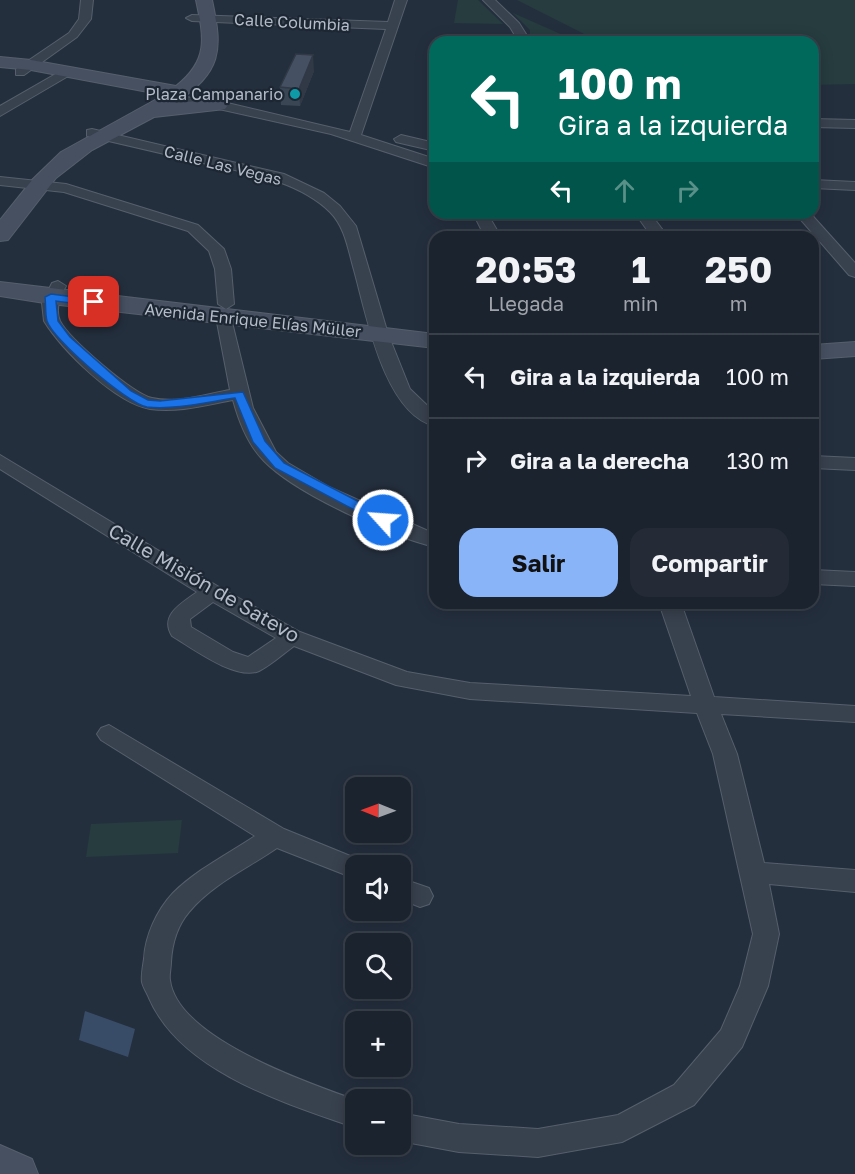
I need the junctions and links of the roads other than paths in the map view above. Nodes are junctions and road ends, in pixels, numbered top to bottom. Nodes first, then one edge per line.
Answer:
1 (87, 0) edge
2 (401, 0) edge
3 (476, 0) edge
4 (492, 7) edge
5 (198, 9) edge
6 (393, 26) junction
7 (509, 36) edge
8 (522, 36) edge
9 (0, 62) edge
10 (26, 68) junction
11 (0, 69) edge
12 (61, 75) junction
13 (127, 87) junction
14 (169, 94) junction
15 (219, 105) junction
16 (0, 112) edge
17 (819, 116) edge
18 (855, 116) edge
19 (819, 123) edge
20 (855, 124) edge
21 (97, 134) junction
22 (355, 134) junction
23 (428, 147) edge
24 (402, 152) junction
25 (429, 162) edge
26 (0, 180) edge
27 (31, 183) junction
28 (819, 184) edge
29 (855, 186) edge
30 (0, 210) edge
31 (807, 219) edge
32 (818, 231) edge
33 (819, 232) edge
34 (0, 235) edge
35 (855, 272) edge
36 (0, 279) edge
37 (0, 289) edge
38 (54, 292) junction
39 (225, 311) junction
40 (379, 327) junction
41 (429, 328) edge
42 (429, 340) edge
43 (855, 349) edge
44 (819, 352) edge
45 (855, 363) edge
46 (819, 365) edge
47 (239, 394) junction
48 (429, 417) edge
49 (0, 461) edge
50 (819, 462) edge
51 (855, 464) edge
52 (429, 539) edge
53 (819, 577) edge
54 (855, 579) edge
55 (212, 592) junction
56 (672, 609) edge
57 (292, 637) junction
58 (706, 707) junction
59 (855, 714) edge
60 (109, 734) dead end
61 (275, 836) junction
62 (345, 865) edge
63 (754, 872) junction
64 (855, 881) edge
65 (345, 1110) edge
66 (411, 1129) edge
67 (0, 1166) edge
68 (16, 1174) edge

1 - 10 street
2 - 6 street
3 - 4 street
4 - 7 street
4 - 8 street
5 - 6 street, Calle Columbia
5 - 14 main road
6 - 22 street
9 - 10 main road
10 - 11 main road
10 - 12 main road
12 - 13 main road
12 - 16 street
13 - 14 main road
13 - 14 main road
14 - 15 main road
14 - 15 main road
14 - 21 main road
15 - 22 street
17 - 18 street
19 - 20 street
21 - 27 main road
21 - 40 street, Calle Las Vegas
22 - 23 street
22 - 24 street
23 - 24 street
24 - 25 street
26 - 27 street
27 - 30 main road
27 - 34 main road
27 - 39 street
28 - 29 street
31 - 32 street
33 - 35 street
36 - 38 main road, Avenida Enrique Elías Müller
37 - 38 main road, Avenida Enrique Elías Müller
38 - 39 main road, Avenida Enrique Elías Müller
38 - 47 street
39 - 40 main road, Avenida Enrique Elías Müller
39 - 47 street
40 - 41 main road, Avenida Enrique Elías Müller
40 - 42 main road, Avenida Enrique Elías Müller
40 - 48 street, Calle Las Vegas
43 - 44 main road
45 - 46 main road
47 - 52 street
49 - 55 street, Calle Misión de Satevo
50 - 51 street
53 - 54 street
55 - 57 street, Calle Misión de Satevo
55 - 57 street
56 - 58 street
57 - 58 street, Calle Misión de Satevo
58 - 59 street, Calle Misión de Satevo
58 - 63 street
60 - 61 street
61 - 62 street
61 - 65 street
63 - 64 street
63 - 66 street
67 - 68 main road

